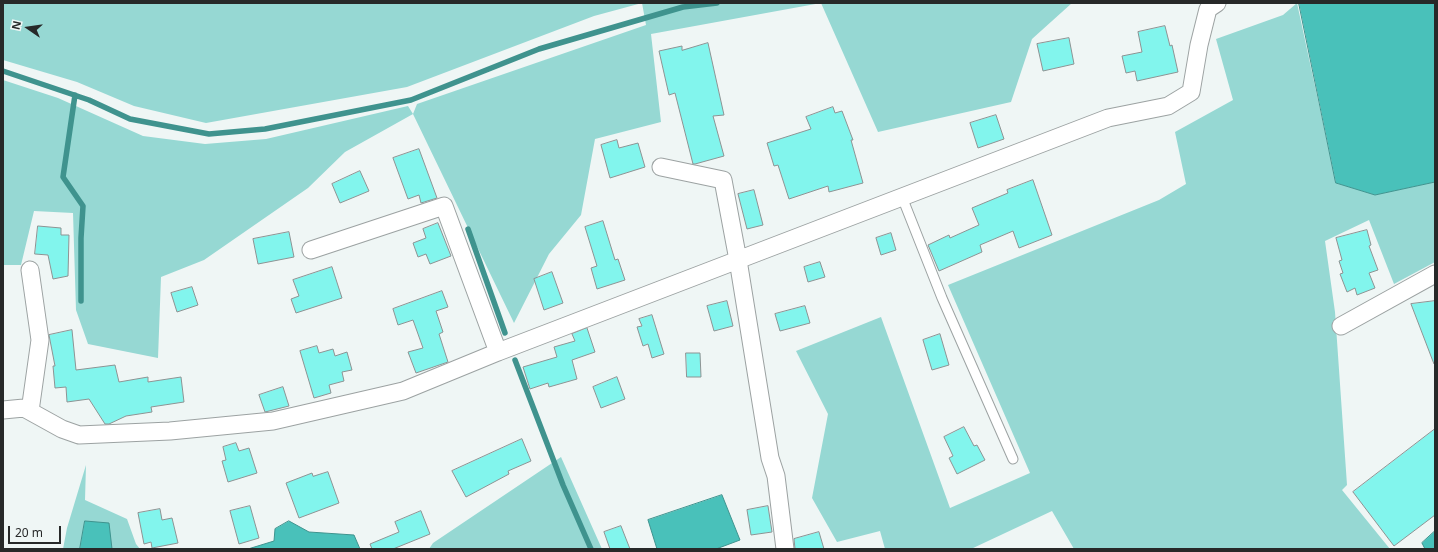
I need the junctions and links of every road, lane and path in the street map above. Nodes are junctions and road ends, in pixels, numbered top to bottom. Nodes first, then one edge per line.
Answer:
1 (1217, 3) edge
2 (661, 167) dead end
3 (902, 197) junction
4 (311, 250) dead end
5 (738, 260) junction
6 (30, 270) dead end
7 (1435, 274) edge
8 (1341, 326) dead end
9 (498, 352) junction
10 (3, 410) edge
11 (30, 411) junction
12 (1013, 459) dead end
13 (785, 549) edge

1 - 3 street
2 - 5 street
3 - 5 street
3 - 12 lane
4 - 9 street
5 - 9 street
5 - 13 street
6 - 11 street
7 - 8 street
9 - 11 street
10 - 11 street

